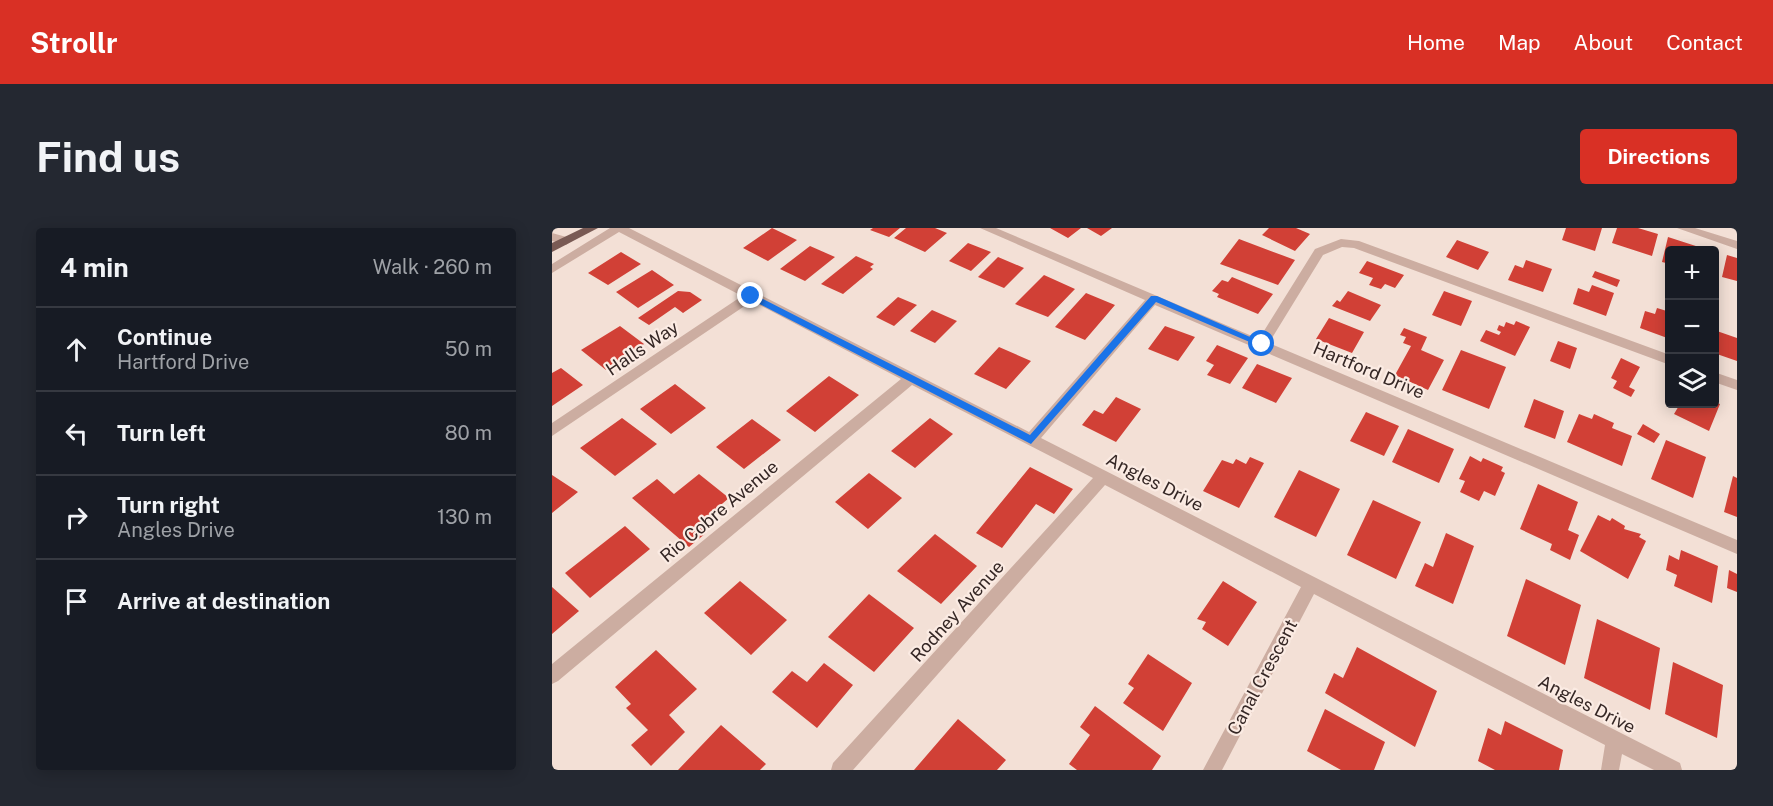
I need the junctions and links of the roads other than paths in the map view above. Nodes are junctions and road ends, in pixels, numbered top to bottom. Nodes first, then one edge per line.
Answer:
1 (592, 228) edge
2 (619, 228) edge
3 (986, 228) edge
4 (1683, 228) edge
5 (552, 237) edge
6 (566, 241) junction
7 (1737, 245) edge
8 (552, 248) edge
9 (552, 269) edge
10 (751, 296) junction
11 (1154, 298) junction
12 (1262, 344) junction
13 (1665, 358) edge
14 (911, 378) junction
15 (1719, 379) edge
16 (1737, 386) edge
17 (552, 430) edge
18 (1031, 440) junction
19 (1103, 477) junction
20 (1737, 547) edge
21 (1311, 584) junction
22 (552, 675) edge
23 (1615, 740) junction
24 (840, 770) edge
25 (1212, 770) edge
26 (1610, 770) edge
27 (1673, 770) edge

1 - 6 main road
2 - 9 street
2 - 10 street, Angles Drive
3 - 11 street, Hartford Drive
4 - 7 street
5 - 6 street
6 - 8 main road
10 - 14 street, Angles Drive
10 - 17 street, Halls Way
11 - 12 street, Hartford Drive
11 - 18 street
12 - 13 street
12 - 20 street, Hartford Drive
14 - 18 street, Angles Drive
14 - 22 street, Rio Cobre Avenue
15 - 16 street
18 - 19 street, Angles Drive
19 - 21 street, Angles Drive
19 - 24 street, Rodney Avenue
21 - 23 street, Angles Drive
21 - 25 street, Canal Crescent
23 - 26 street
23 - 27 street, Angles Drive

